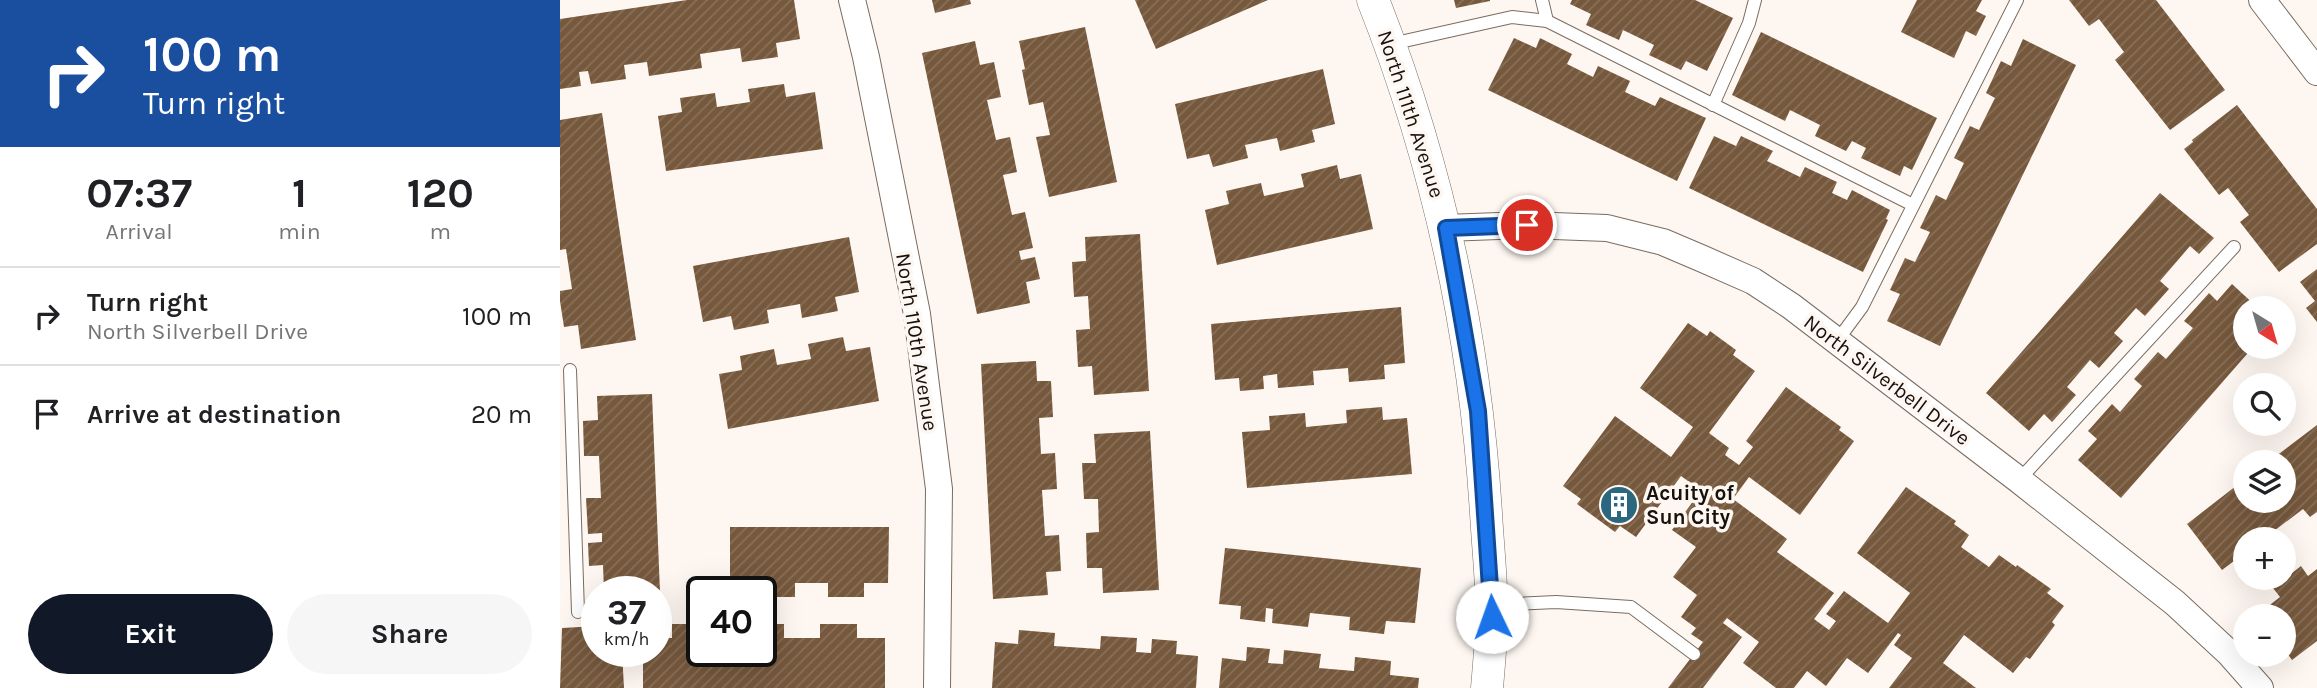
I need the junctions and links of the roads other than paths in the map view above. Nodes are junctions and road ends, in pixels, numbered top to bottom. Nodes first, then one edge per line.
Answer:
1 (852, 0) edge
2 (1373, 0) edge
3 (1542, 0) edge
4 (1755, 0) edge
5 (2017, 0) edge
6 (2262, 0) edge
7 (1546, 22) junction
8 (1391, 44) junction
9 (2317, 72) edge
10 (1713, 105) junction
11 (1913, 205) junction
12 (1446, 228) junction
13 (2234, 247) dead end
14 (1837, 341) junction
15 (570, 370) dead end
16 (2018, 480) junction
17 (1491, 605) junction
18 (578, 612) dead end
19 (1694, 654) dead end
20 (937, 688) edge
21 (1487, 688) edge
22 (2260, 688) edge

1 - 20 street, North 110th Avenue
2 - 8 street, North 111th Avenue
3 - 7 lane
4 - 10 lane
5 - 11 lane
6 - 9 street
7 - 8 lane
7 - 10 lane
8 - 12 street, North 111th Avenue
10 - 11 lane
11 - 14 lane
12 - 14 street, North Silverbell Drive
12 - 17 street, North 111th Avenue
13 - 16 lane
14 - 16 street, North Silverbell Drive
15 - 18 lane
16 - 22 street, North Silverbell Drive
17 - 19 lane
17 - 21 street, North 111th Avenue

